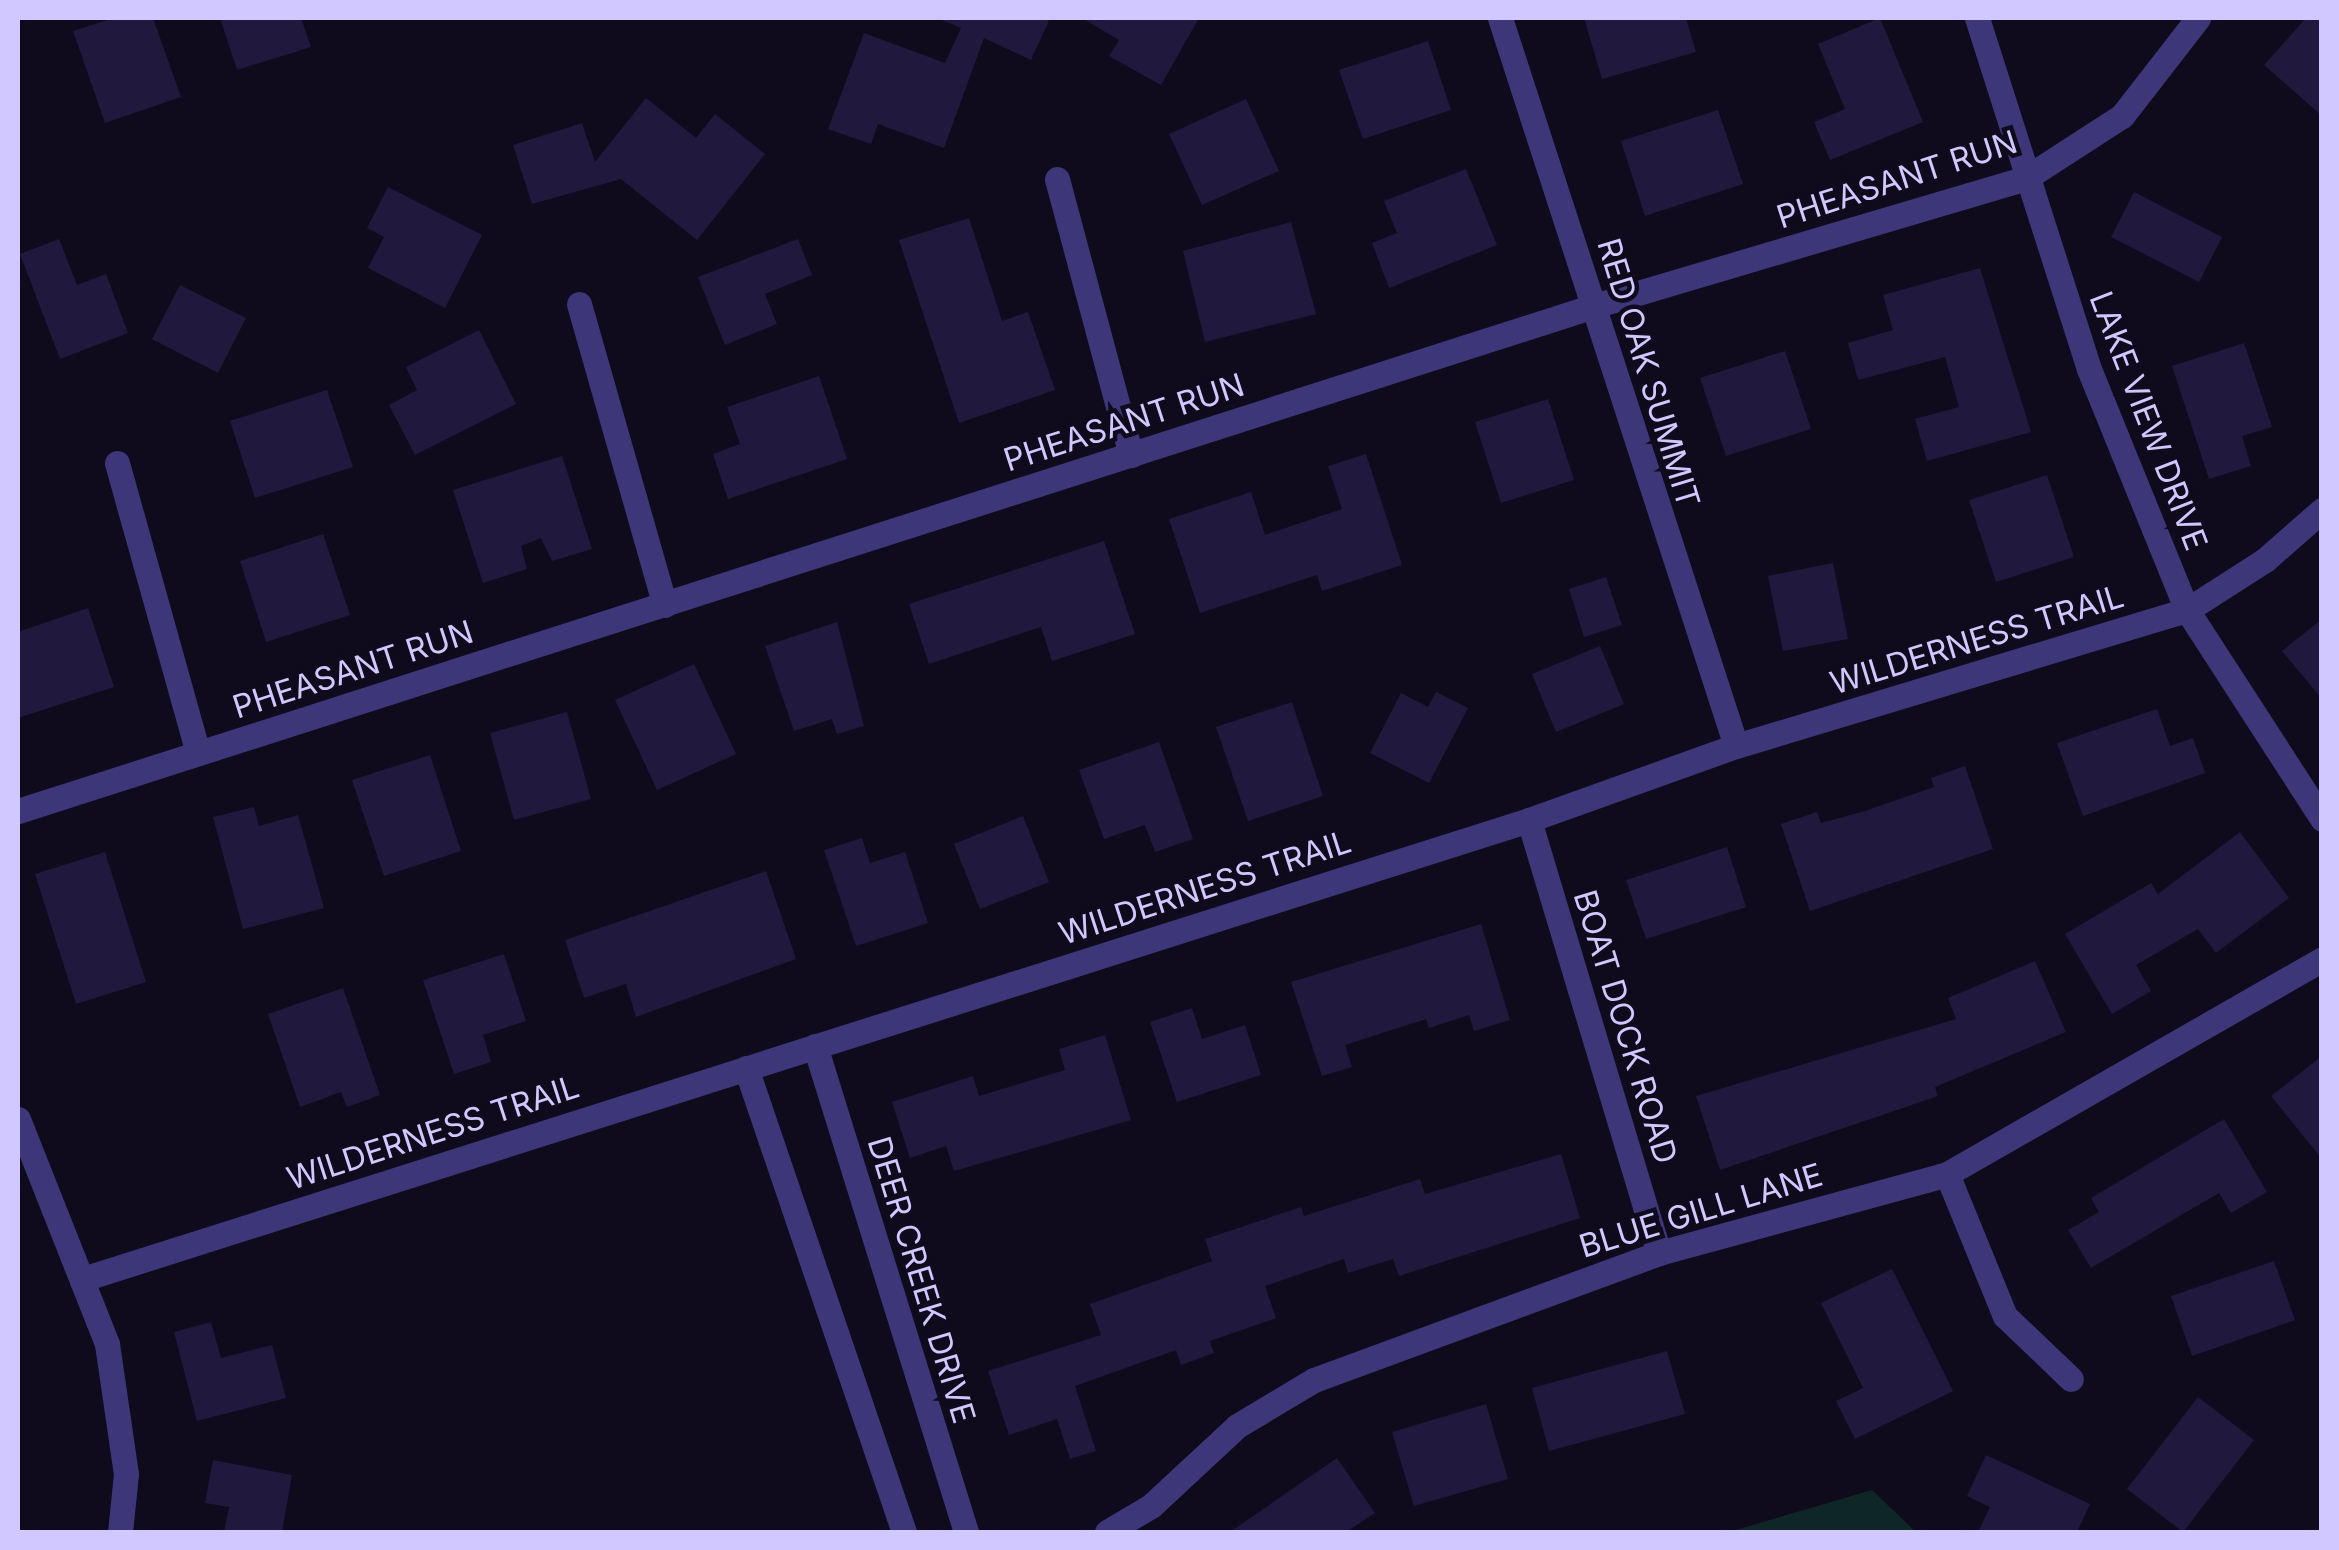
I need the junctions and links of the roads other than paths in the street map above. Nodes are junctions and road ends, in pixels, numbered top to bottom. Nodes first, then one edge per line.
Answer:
1 (1500, 18) edge
2 (1977, 18) edge
3 (2198, 18) edge
4 (2026, 178) junction
5 (1057, 179) dead end
6 (579, 304) dead end
7 (1594, 306) junction
8 (1131, 455) junction
9 (117, 463) dead end
10 (2322, 510) edge
11 (665, 605) junction
12 (2187, 610) junction
13 (1736, 746) junction
14 (198, 753) junction
15 (18, 812) edge
16 (2322, 818) edge
17 (1528, 820) junction
18 (2322, 959) edge
19 (815, 1046) junction
20 (746, 1068) junction
21 (18, 1119) edge
22 (1948, 1174) junction
23 (1659, 1253) junction
24 (82, 1278) junction
25 (2071, 1379) dead end
26 (120, 1532) edge
27 (904, 1532) edge
28 (966, 1532) edge
29 (1107, 1532) edge

1 - 7 street, RED OAK SUMMIT
2 - 4 street, LAKE VIEW DRIVE
3 - 4 street, PHEASANT RUN
4 - 7 street, PHEASANT RUN
4 - 12 street, LAKE VIEW DRIVE
5 - 8 street
6 - 11 street
7 - 8 street, PHEASANT RUN
7 - 13 street, RED OAK SUMMIT
8 - 11 street, PHEASANT RUN
9 - 14 street
10 - 12 street, WILDERNESS TRAIL
11 - 14 street, PHEASANT RUN
12 - 13 street, WILDERNESS TRAIL
12 - 16 street, LAKE VIEW DRIVE
13 - 17 street, WILDERNESS TRAIL
14 - 15 street, PHEASANT RUN
17 - 19 street, WILDERNESS TRAIL
17 - 23 street, BOAT DOCK ROAD
18 - 22 street, BLUE GILL LANE
19 - 20 street, WILDERNESS TRAIL
19 - 28 street, DEER CREEK DRIVE
20 - 24 street, WILDERNESS TRAIL
20 - 27 street
21 - 24 street
22 - 23 street, BLUE GILL LANE
22 - 25 street
23 - 29 street, BLUE GILL LANE
24 - 26 street

